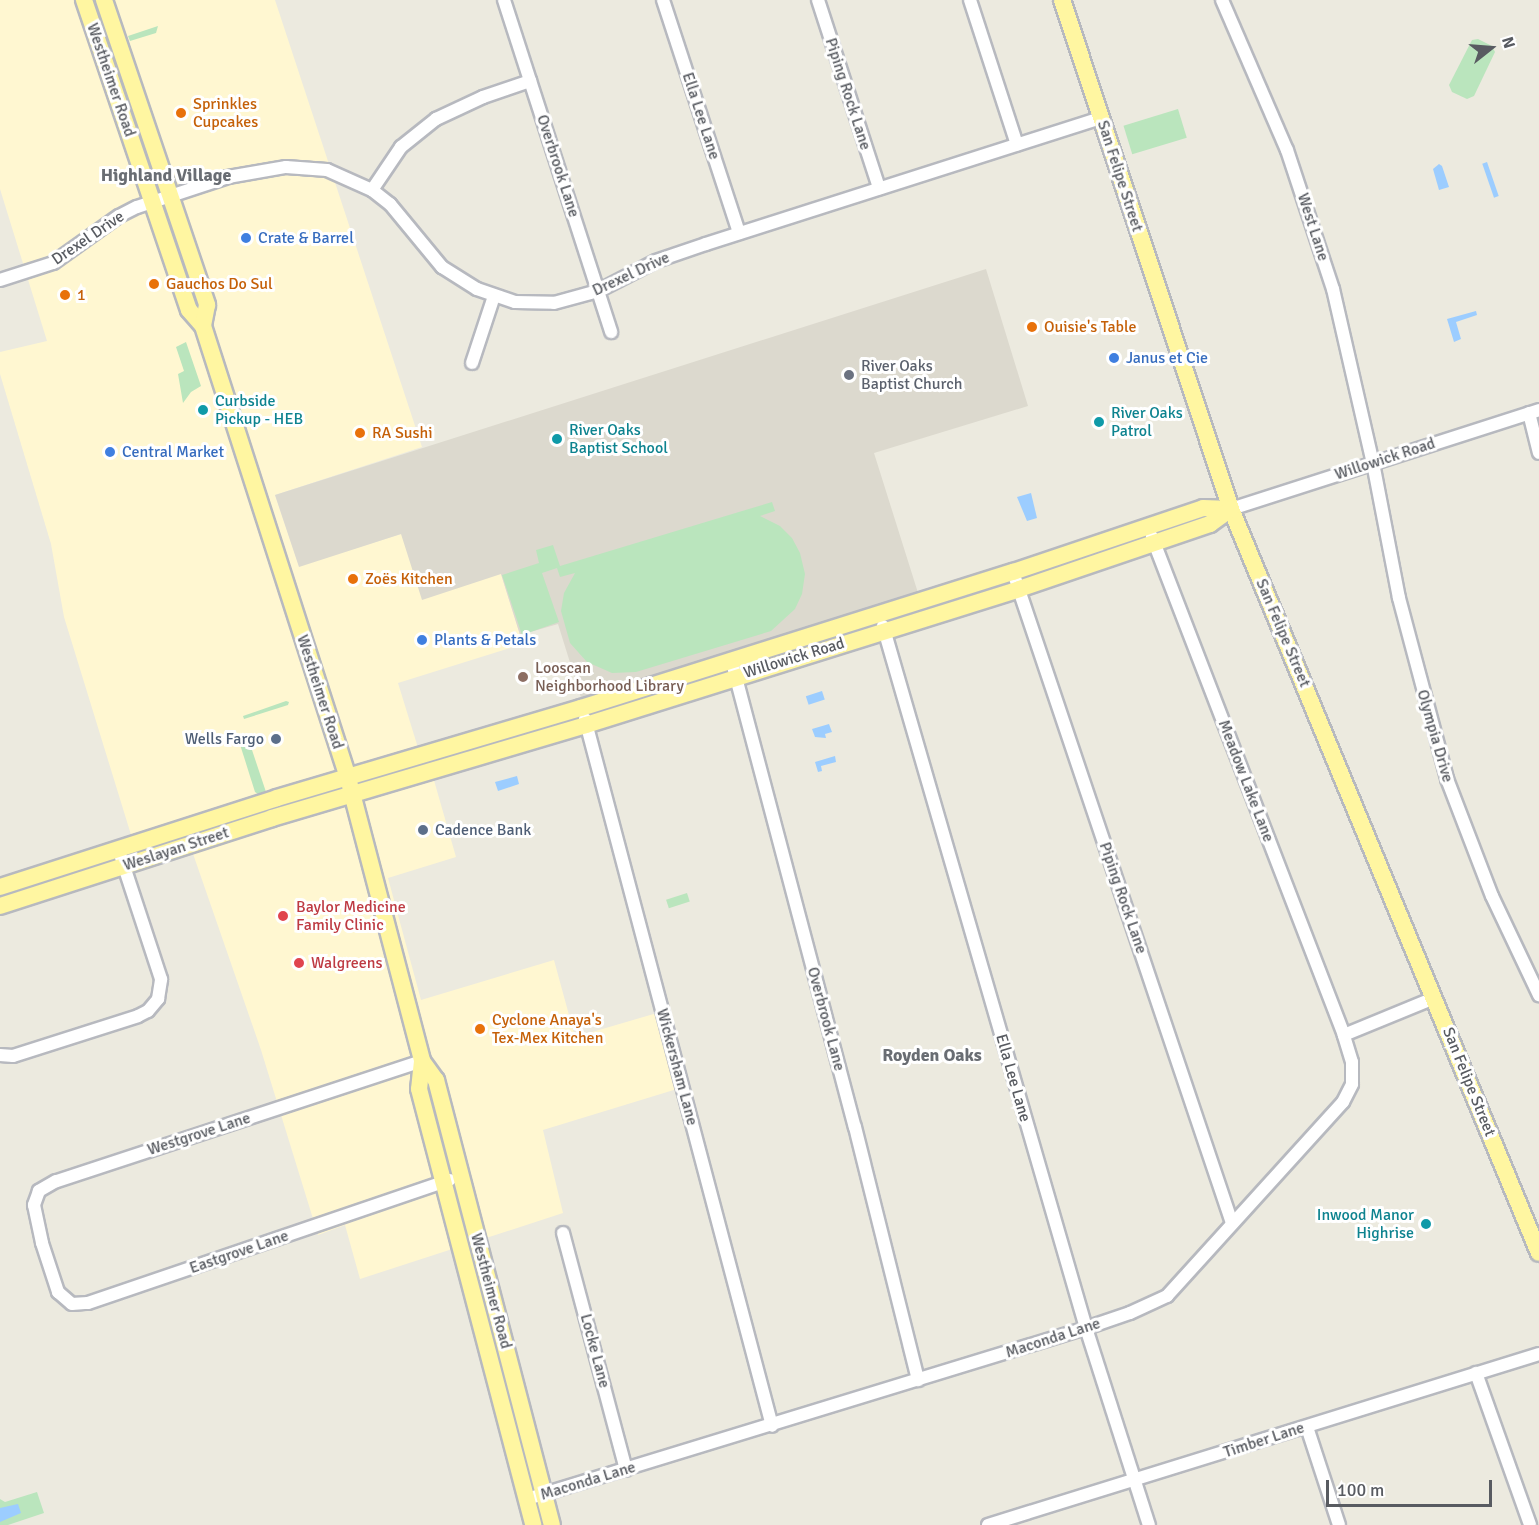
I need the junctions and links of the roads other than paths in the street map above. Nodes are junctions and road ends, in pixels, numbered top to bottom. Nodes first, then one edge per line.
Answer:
1 (84, 0) edge
2 (104, 0) edge
3 (504, 0) edge
4 (663, 0) edge
5 (818, 0) edge
6 (970, 0) edge
7 (1062, 0) edge
8 (1222, 0) edge
9 (530, 81) junction
10 (1100, 118) junction
11 (1017, 145) junction
12 (879, 188) junction
13 (372, 190) junction
14 (170, 196) junction
15 (152, 201) junction
16 (739, 233) junction
17 (0, 280) edge
18 (598, 291) junction
19 (494, 296) junction
20 (203, 326) junction
21 (611, 332) dead end
22 (472, 363) dead end
23 (1534, 412) edge
24 (1539, 453) edge
25 (1373, 463) junction
26 (1231, 509) junction
27 (1149, 526) junction
28 (1154, 543) junction
29 (1014, 572) junction
30 (1019, 589) junction
31 (881, 612) junction
32 (863, 618) junction
33 (883, 630) junction
34 (731, 659) junction
35 (736, 676) junction
36 (581, 708) junction
37 (586, 725) junction
38 (348, 778) junction
39 (352, 794) junction
40 (118, 848) junction
41 (124, 866) junction
42 (0, 887) edge
43 (0, 906) edge
44 (1539, 995) edge
45 (1434, 998) junction
46 (1344, 1035) junction
47 (0, 1055) edge
48 (422, 1062) junction
49 (461, 1176) junction
50 (444, 1182) junction
51 (1232, 1223) junction
52 (563, 1233) dead end
53 (45, 1253) joint
54 (1539, 1253) edge
55 (1086, 1328) junction
56 (1539, 1354) edge
57 (1476, 1373) junction
58 (918, 1380) junction
59 (772, 1426) junction
60 (1307, 1426) junction
61 (626, 1470) junction
62 (1134, 1481) junction
63 (544, 1495) junction
64 (527, 1499) junction
65 (533, 1525) edge
66 (552, 1525) edge
67 (988, 1525) edge
68 (1149, 1525) edge
69 (1338, 1525) edge
70 (1530, 1525) edge

1 - 15 main road, Westheimer Road
2 - 14 main road, Westheimer Road
3 - 9 street, Overbrook Lane
4 - 16 street, Ella Lee Lane
5 - 12 street, Piping Rock Lane
6 - 11 street
7 - 10 main road, San Felipe Street
8 - 25 street, West Lane
9 - 13 street
9 - 18 street, Overbrook Lane
10 - 11 street, Drexel Drive
10 - 26 main road, San Felipe Street
11 - 12 street, Drexel Drive
12 - 16 street, Drexel Drive
13 - 14 street, Drexel Drive
13 - 19 street, Drexel Drive
14 - 15 street, Drexel Drive
14 - 20 main road, Westheimer Road
15 - 17 street, Drexel Drive
15 - 20 main road, Westheimer Road
16 - 18 street, Drexel Drive
18 - 19 street, Drexel Drive
18 - 21 street, Overbrook Lane
19 - 22 street
20 - 38 main road, Westheimer Road
23 - 24 street
23 - 25 street, Willowick Road
25 - 26 street, Willowick Road
25 - 44 street, Olympia Drive
26 - 27 main road, Willowick Road
26 - 28 main road, Willowick Road
26 - 45 main road, San Felipe Street
27 - 28 street, Meadow Lake Lane
27 - 29 main road, Willowick Road
28 - 30 main road, Willowick Road
28 - 46 street, Meadow Lake Lane
29 - 30 street, Piping Rock Lane
29 - 31 main road, Willowick Road
30 - 33 main road, Willowick Road
30 - 51 street, Piping Rock Lane
31 - 32 main road, Willowick Road
31 - 33 street, Ella Lee Lane
32 - 33 street
32 - 34 main road, Willowick Road
33 - 35 main road, Willowick Road
33 - 55 street, Ella Lee Lane
34 - 35 street, Overbrook Lane
34 - 36 main road, Willowick Road
35 - 37 main road, Willowick Road
35 - 58 street, Overbrook Lane
36 - 37 street, Wickersham Lane
36 - 38 main road, Willowick Road
37 - 39 main road, Willowick Road
37 - 59 street, Wickersham Lane
38 - 39 main road, Westheimer Road
38 - 40 main road, Weslayan Street
39 - 41 main road, Weslayan Street
39 - 48 main road, Westheimer Road
40 - 41 street
40 - 42 main road, Weslayan Street
41 - 43 main road, Weslayan Street
41 - 47 street
45 - 46 street
45 - 54 main road, San Felipe Street
46 - 51 street, Maconda Lane
48 - 49 main road, Westheimer Road
48 - 50 main road, Westheimer Road
48 - 53 street, Westgrove Lane
49 - 50 street, Eastgrove Lane
49 - 63 main road, Westheimer Road
50 - 53 street, Eastgrove Lane
50 - 64 main road, Westheimer Road
51 - 55 street, Maconda Lane
52 - 61 street, Locke Lane
55 - 58 street, Maconda Lane
55 - 62 street, Ella Lee Lane
56 - 57 street, Timber Lane
57 - 60 street, Timber Lane
57 - 70 street
58 - 59 street, Maconda Lane
59 - 61 street, Maconda Lane
60 - 62 street, Timber Lane
60 - 69 street
61 - 63 street, Maconda Lane
62 - 67 street, Timber Lane
62 - 68 street, Ella Lee Lane
63 - 64 street, Maconda Lane
63 - 66 main road, Westheimer Road
64 - 65 main road, Westheimer Road

